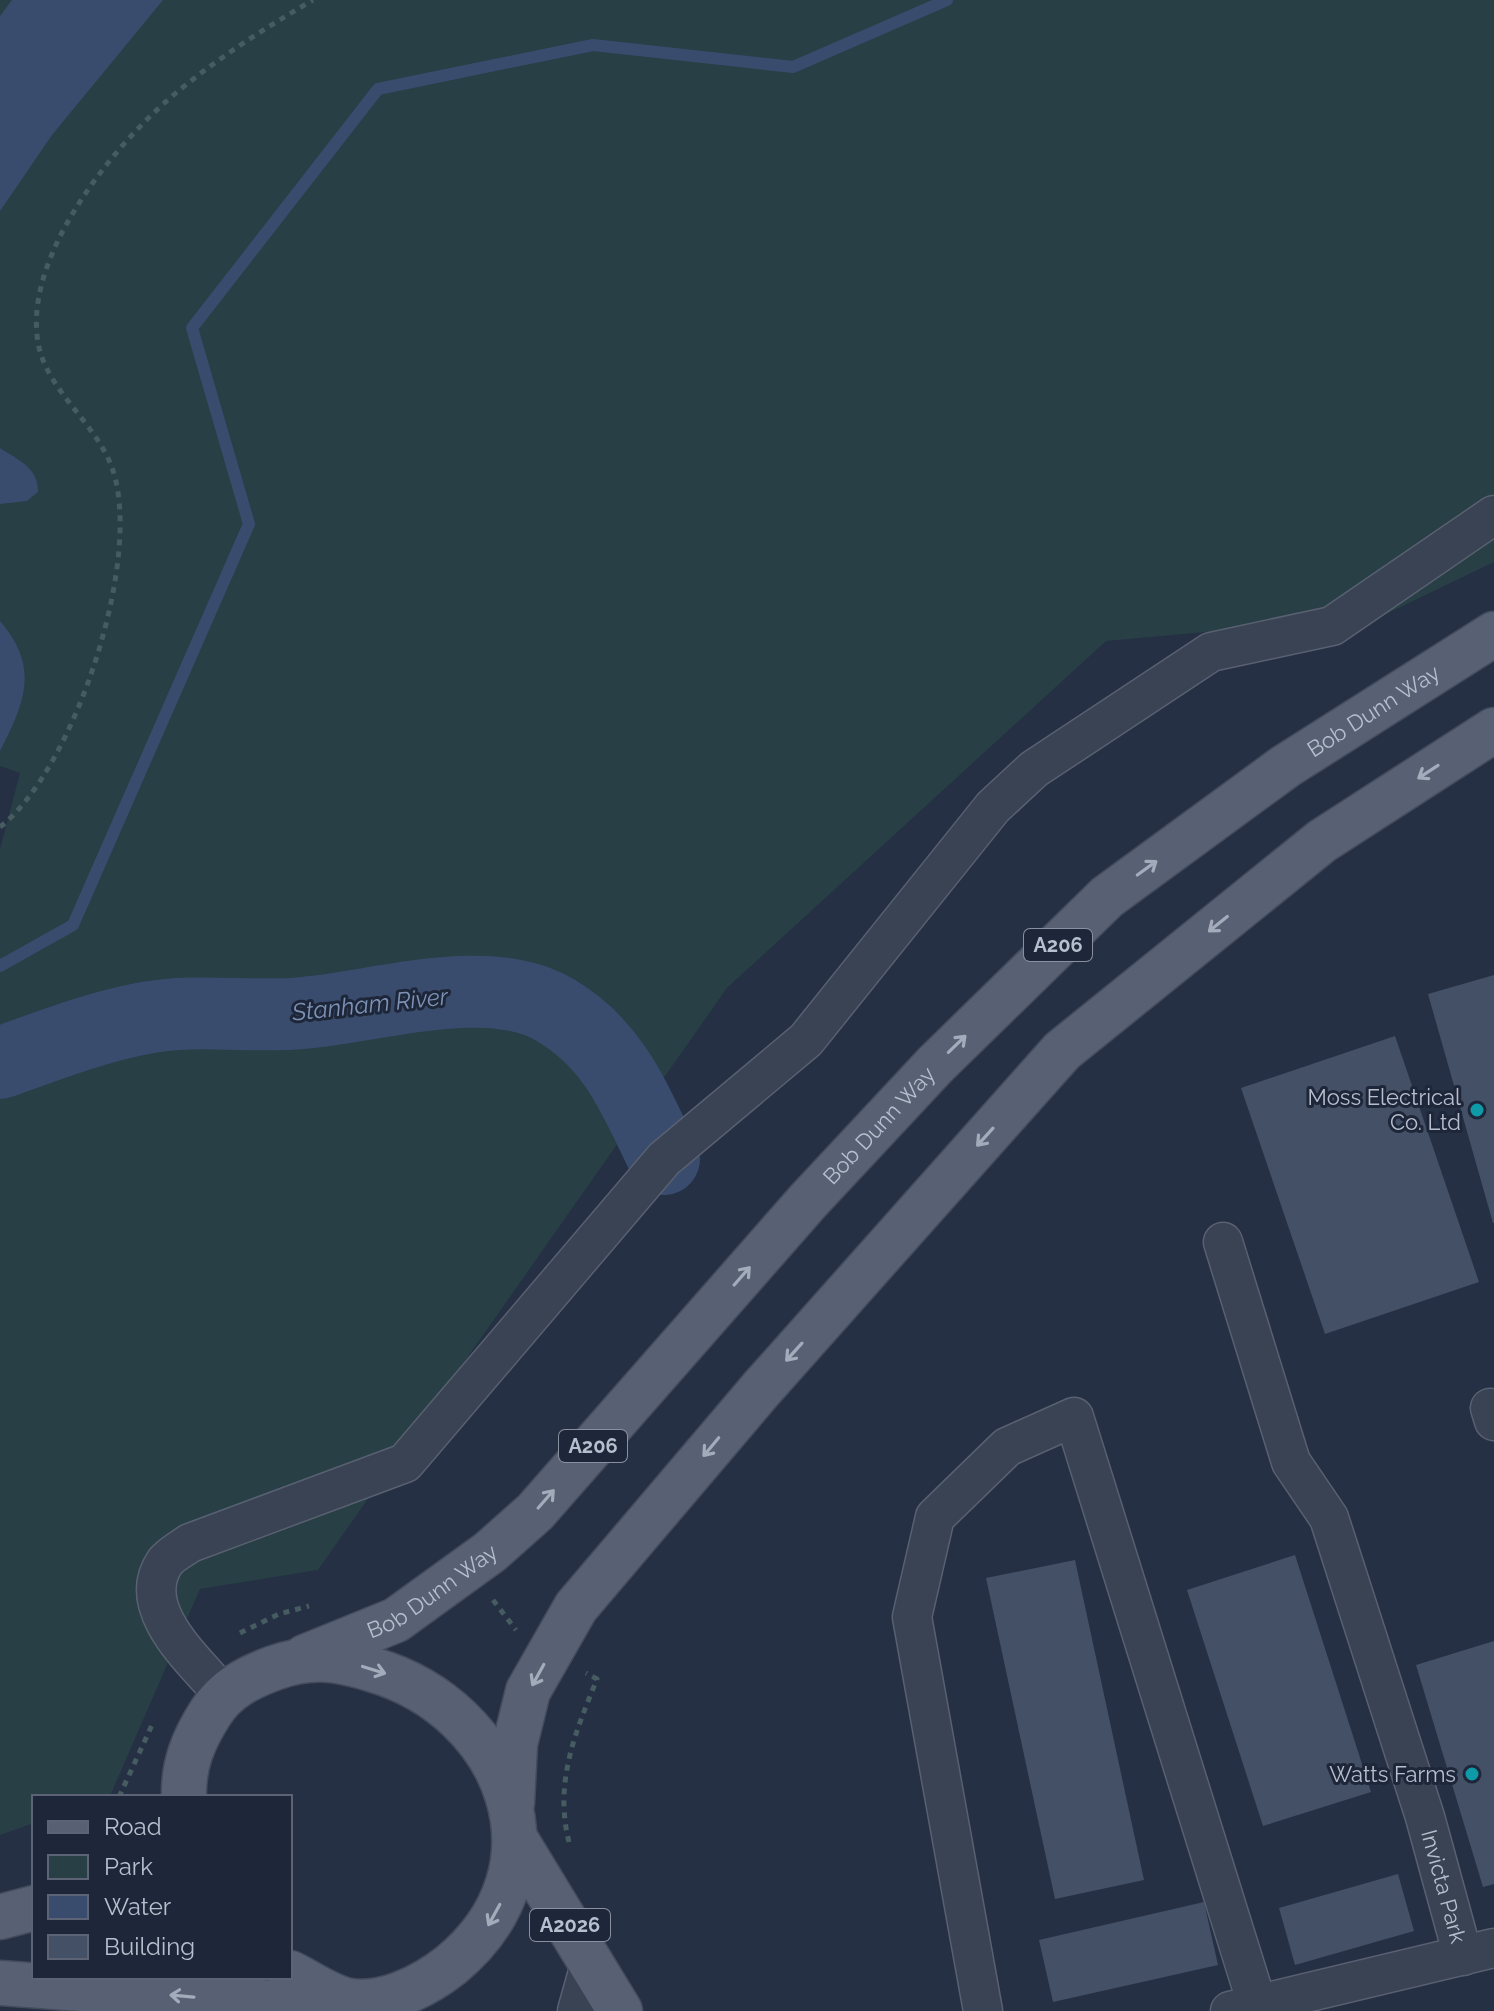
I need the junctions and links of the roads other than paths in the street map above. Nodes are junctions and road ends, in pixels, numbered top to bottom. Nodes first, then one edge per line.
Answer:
1 (1494, 515) edge
2 (1494, 634) edge
3 (1494, 730) edge
4 (1223, 1242) dead end
5 (305, 1657) junction
6 (223, 1694) junction
7 (177, 1788) edge
8 (514, 1822) junction
9 (32, 1909) edge
10 (0, 1917) edge
11 (1478, 1952) edge
12 (591, 1961) junction
13 (292, 1974) edge
14 (0, 1983) edge
15 (375, 2004) edge
16 (1244, 2008) edge
17 (577, 2011) edge
18 (620, 2011) edge
19 (983, 2011) edge

1 - 6 street
5 -> 2 main road, Bob Dunn Way / A206
3 -> 8 main road
4 - 11 street, Invicta Park
5 - 6 main road, Bob Dunn Way
5 -> 8 main road
6 - 7 main road
8 - 12 main road, A2026
8 -> 15 main road
9 - 10 main road
11 - 16 street
12 - 17 street
12 - 18 main road, A2026
13 - 15 main road
15 -> 14 main road
16 - 19 street

